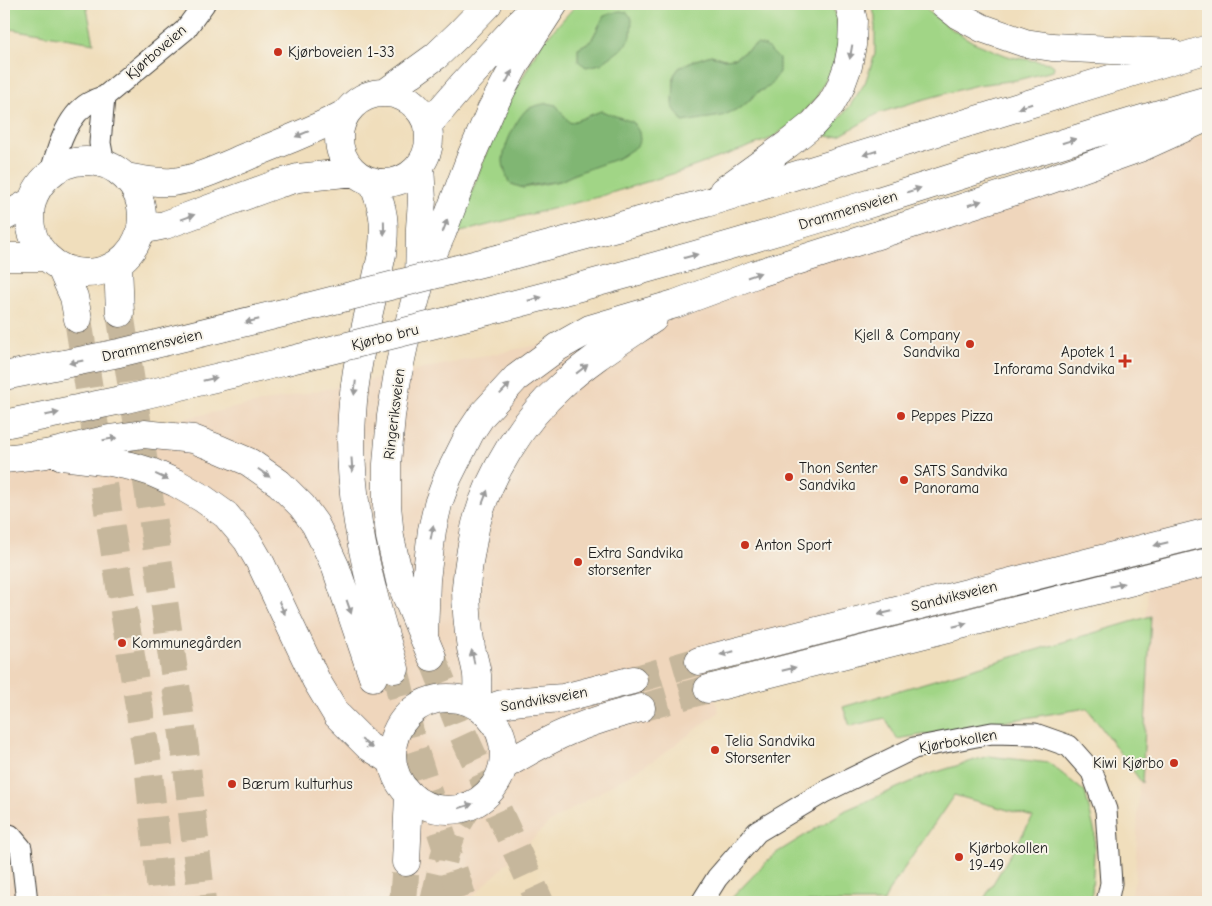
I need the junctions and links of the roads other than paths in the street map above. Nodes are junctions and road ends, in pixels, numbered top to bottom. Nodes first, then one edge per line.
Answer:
1 (204, 4) edge
2 (488, 4) edge
3 (537, 4) edge
4 (554, 4) edge
5 (848, 4) edge
6 (944, 4) edge
7 (1199, 52) edge
8 (385, 93) junction
9 (104, 97) junction
10 (1208, 106) edge
11 (346, 113) junction
12 (427, 126) junction
13 (420, 165) junction
14 (115, 171) junction
15 (50, 175) junction
16 (363, 177) junction
17 (32, 202) junction
18 (706, 203) junction
19 (4, 217) edge
20 (141, 230) junction
21 (4, 257) edge
22 (54, 262) junction
23 (118, 264) junction
24 (419, 287) junction
25 (675, 304) junction
26 (488, 311) joint
27 (120, 313) tunnel mouth
28 (78, 319) tunnel mouth
29 (4, 376) edge
30 (4, 424) edge
31 (46, 454) junction
32 (4, 458) edge
33 (1208, 532) edge
34 (1208, 562) edge
35 (699, 660) tunnel mouth
36 (633, 680) tunnel mouth
37 (708, 689) tunnel mouth
38 (480, 708) junction
39 (641, 708) tunnel mouth
40 (392, 762) junction
41 (503, 766) junction
42 (409, 795) junction
43 (7, 835) edge
44 (406, 862) tunnel mouth
45 (27, 902) edge
46 (702, 902) edge
47 (1107, 902) edge

1 - 9 street, Kjørboveien
2 - 8 main road
3 - 12 main road
24 -> 4 main road
5 -> 18 main road
6 - 7 main road
7 -> 18 main road
8 - 11 main road
8 - 12 main road
9 - 14 street
9 - 15 street, Kjørboveien
25 -> 10 main road
26 -> 10 main road, Drammensveien
11 -> 14 main road
11 - 16 main road
12 - 13 main road
13 - 16 main road
13 - 24 main road, Ringeriksveien
14 - 15 main road
14 - 20 main road
15 - 17 main road
20 -> 16 main road
16 - 31 main road
17 - 19 main road
17 - 22 main road
18 -> 29 main road, Drammensveien, bridge
20 - 23 main road
21 - 22 main road
22 - 23 main road
22 - 28 main road
23 - 27 main road
24 -> 25 main road, Ringeriksveien
38 -> 25 main road
30 -> 26 main road, Kjørbo bru, bridge
31 - 32 main road
31 -> 40 main road
33 -> 35 main road, Sandviksveien
37 -> 34 main road, Sandviksveien
36 - 38 main road, Sandviksveien
38 - 40 main road
38 - 41 main road
39 - 41 main road
40 - 42 main road
42 -> 41 main road
42 - 44 main road
43 - 45 street
46 - 47 street, Kjørbokollen

